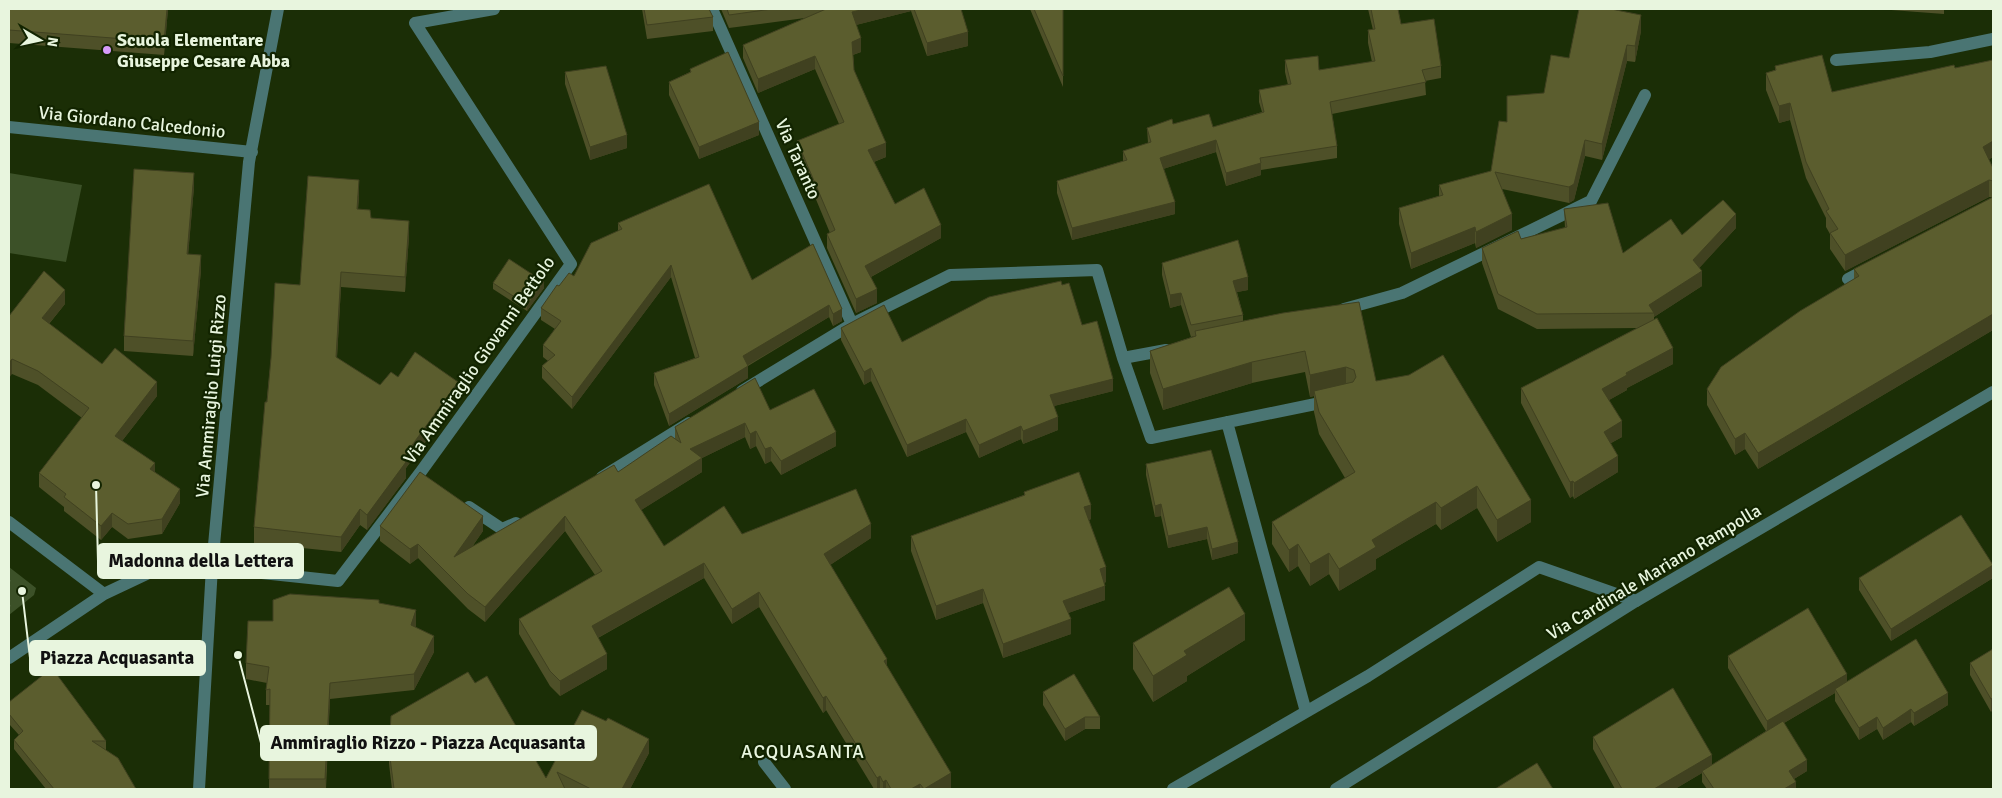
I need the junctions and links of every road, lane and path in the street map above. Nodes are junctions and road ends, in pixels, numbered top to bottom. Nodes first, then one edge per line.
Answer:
1 (278, 9) edge
2 (494, 9) edge
3 (712, 9) edge
4 (1993, 39) edge
5 (1836, 60) dead end
6 (1645, 95) dead end
7 (9, 127) edge
8 (252, 152) junction
9 (1882, 261) edge
10 (1848, 279) dead end
11 (1328, 314) edge
12 (852, 324) junction
13 (1179, 347) edge
14 (1123, 358) junction
15 (1993, 392) edge
16 (735, 395) edge
17 (1338, 399) edge
18 (702, 416) edge
19 (1227, 422) junction
20 (593, 482) edge
21 (461, 501) edge
22 (527, 519) edge
23 (9, 522) edge
24 (212, 567) junction
25 (104, 594) junction
26 (1636, 601) junction
27 (9, 658) edge
28 (1306, 712) junction
29 (764, 762) dead end
30 (199, 789) edge
31 (785, 789) edge
32 (1173, 789) edge
33 (1336, 789) edge

1 - 8 street, Via Ammiraglio Luigi Rizzo
2 - 24 street, Via Ammiraglio Giovanni Bettolo
3 - 12 street, Via Taranto
4 - 5 street
6 - 11 street
7 - 8 street, Via Giordano Calcedonio
8 - 24 street, Via Ammiraglio Luigi Rizzo
9 - 10 street
12 - 14 street
12 - 16 street
13 - 14 street
14 - 19 street
15 - 26 street, Via Cardinale Mariano Rampolla
17 - 19 street
18 - 20 street
19 - 28 street
21 - 22 street
23 - 25 street
24 - 25 street
24 - 30 street, Via Ammiraglio Luigi Rizzo
25 - 27 street
26 - 28 street
26 - 33 street, Via Cardinale Mariano Rampolla
28 - 32 street
29 - 31 street

